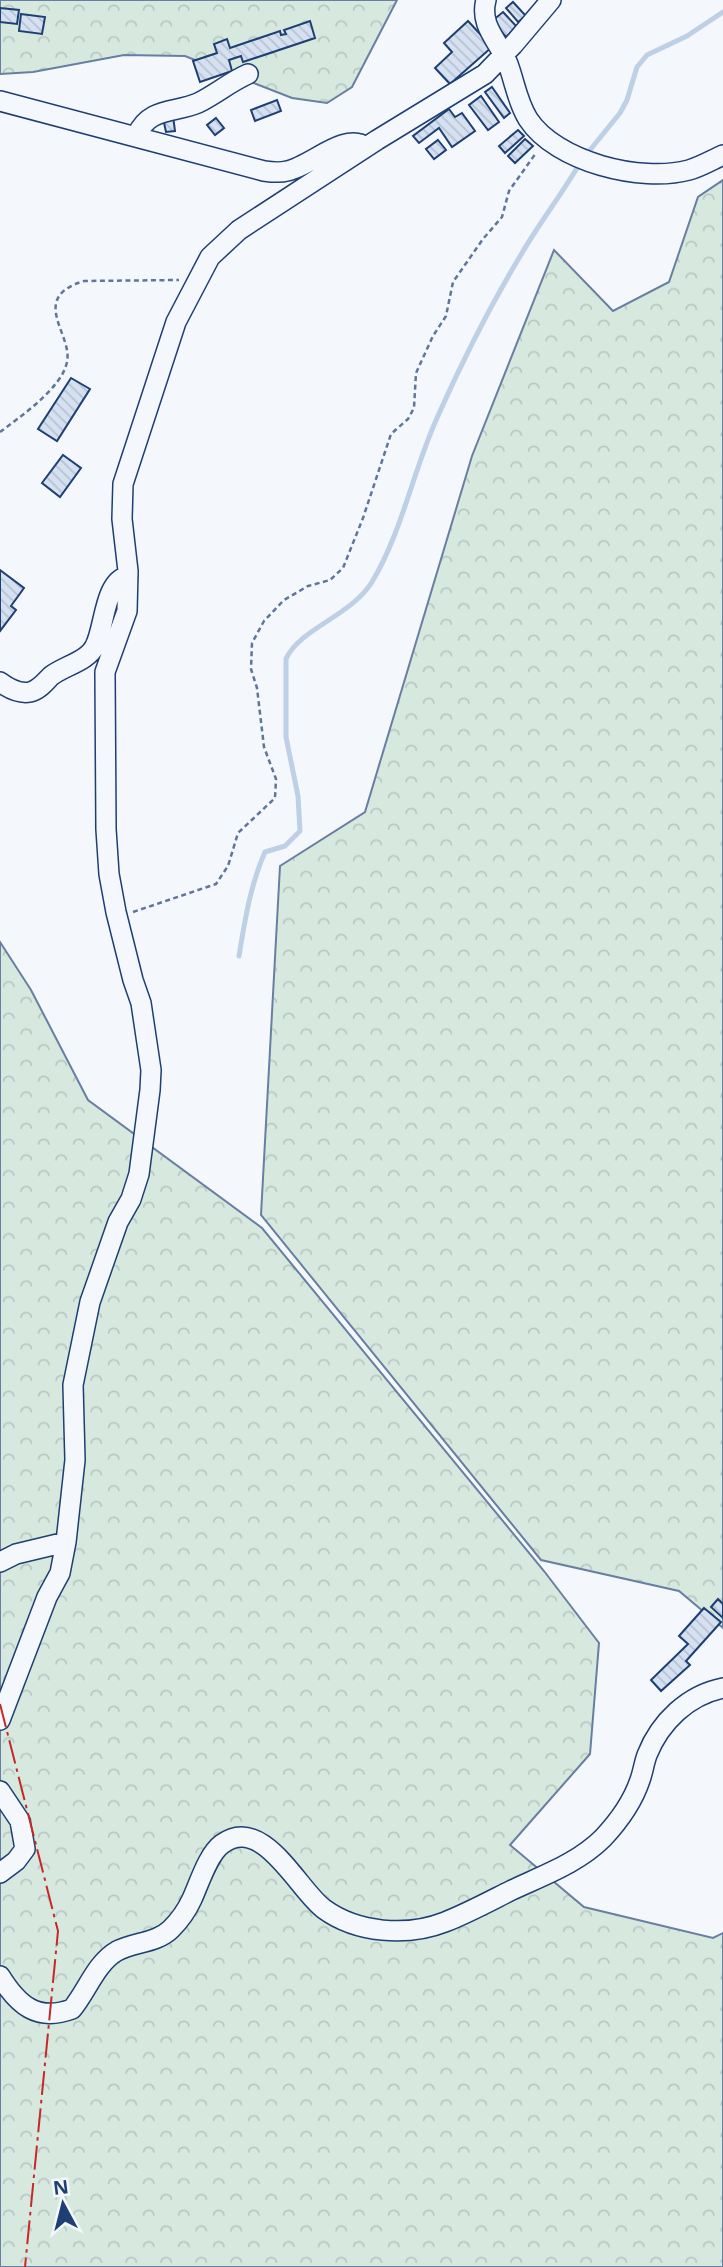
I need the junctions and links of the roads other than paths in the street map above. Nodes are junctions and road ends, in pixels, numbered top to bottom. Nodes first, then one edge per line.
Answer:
1 (486, 0) edge
2 (551, 0) edge
3 (503, 55) junction
4 (248, 74) dead end
5 (0, 101) edge
6 (137, 135) junction
7 (366, 147) junction
8 (723, 155) edge
9 (128, 576) junction
10 (0, 682) edge
11 (66, 1542) junction
12 (0, 1562) edge
13 (723, 1688) edge
14 (0, 1720) edge
15 (0, 1791) edge
16 (0, 1873) edge
17 (0, 1976) edge

1 - 3 street
2 - 3 street
3 - 7 street
3 - 8 street
4 - 6 street
5 - 6 street
6 - 7 street
7 - 9 street
9 - 10 street
9 - 11 street
11 - 12 street
11 - 14 street
13 - 17 street
15 - 16 street

